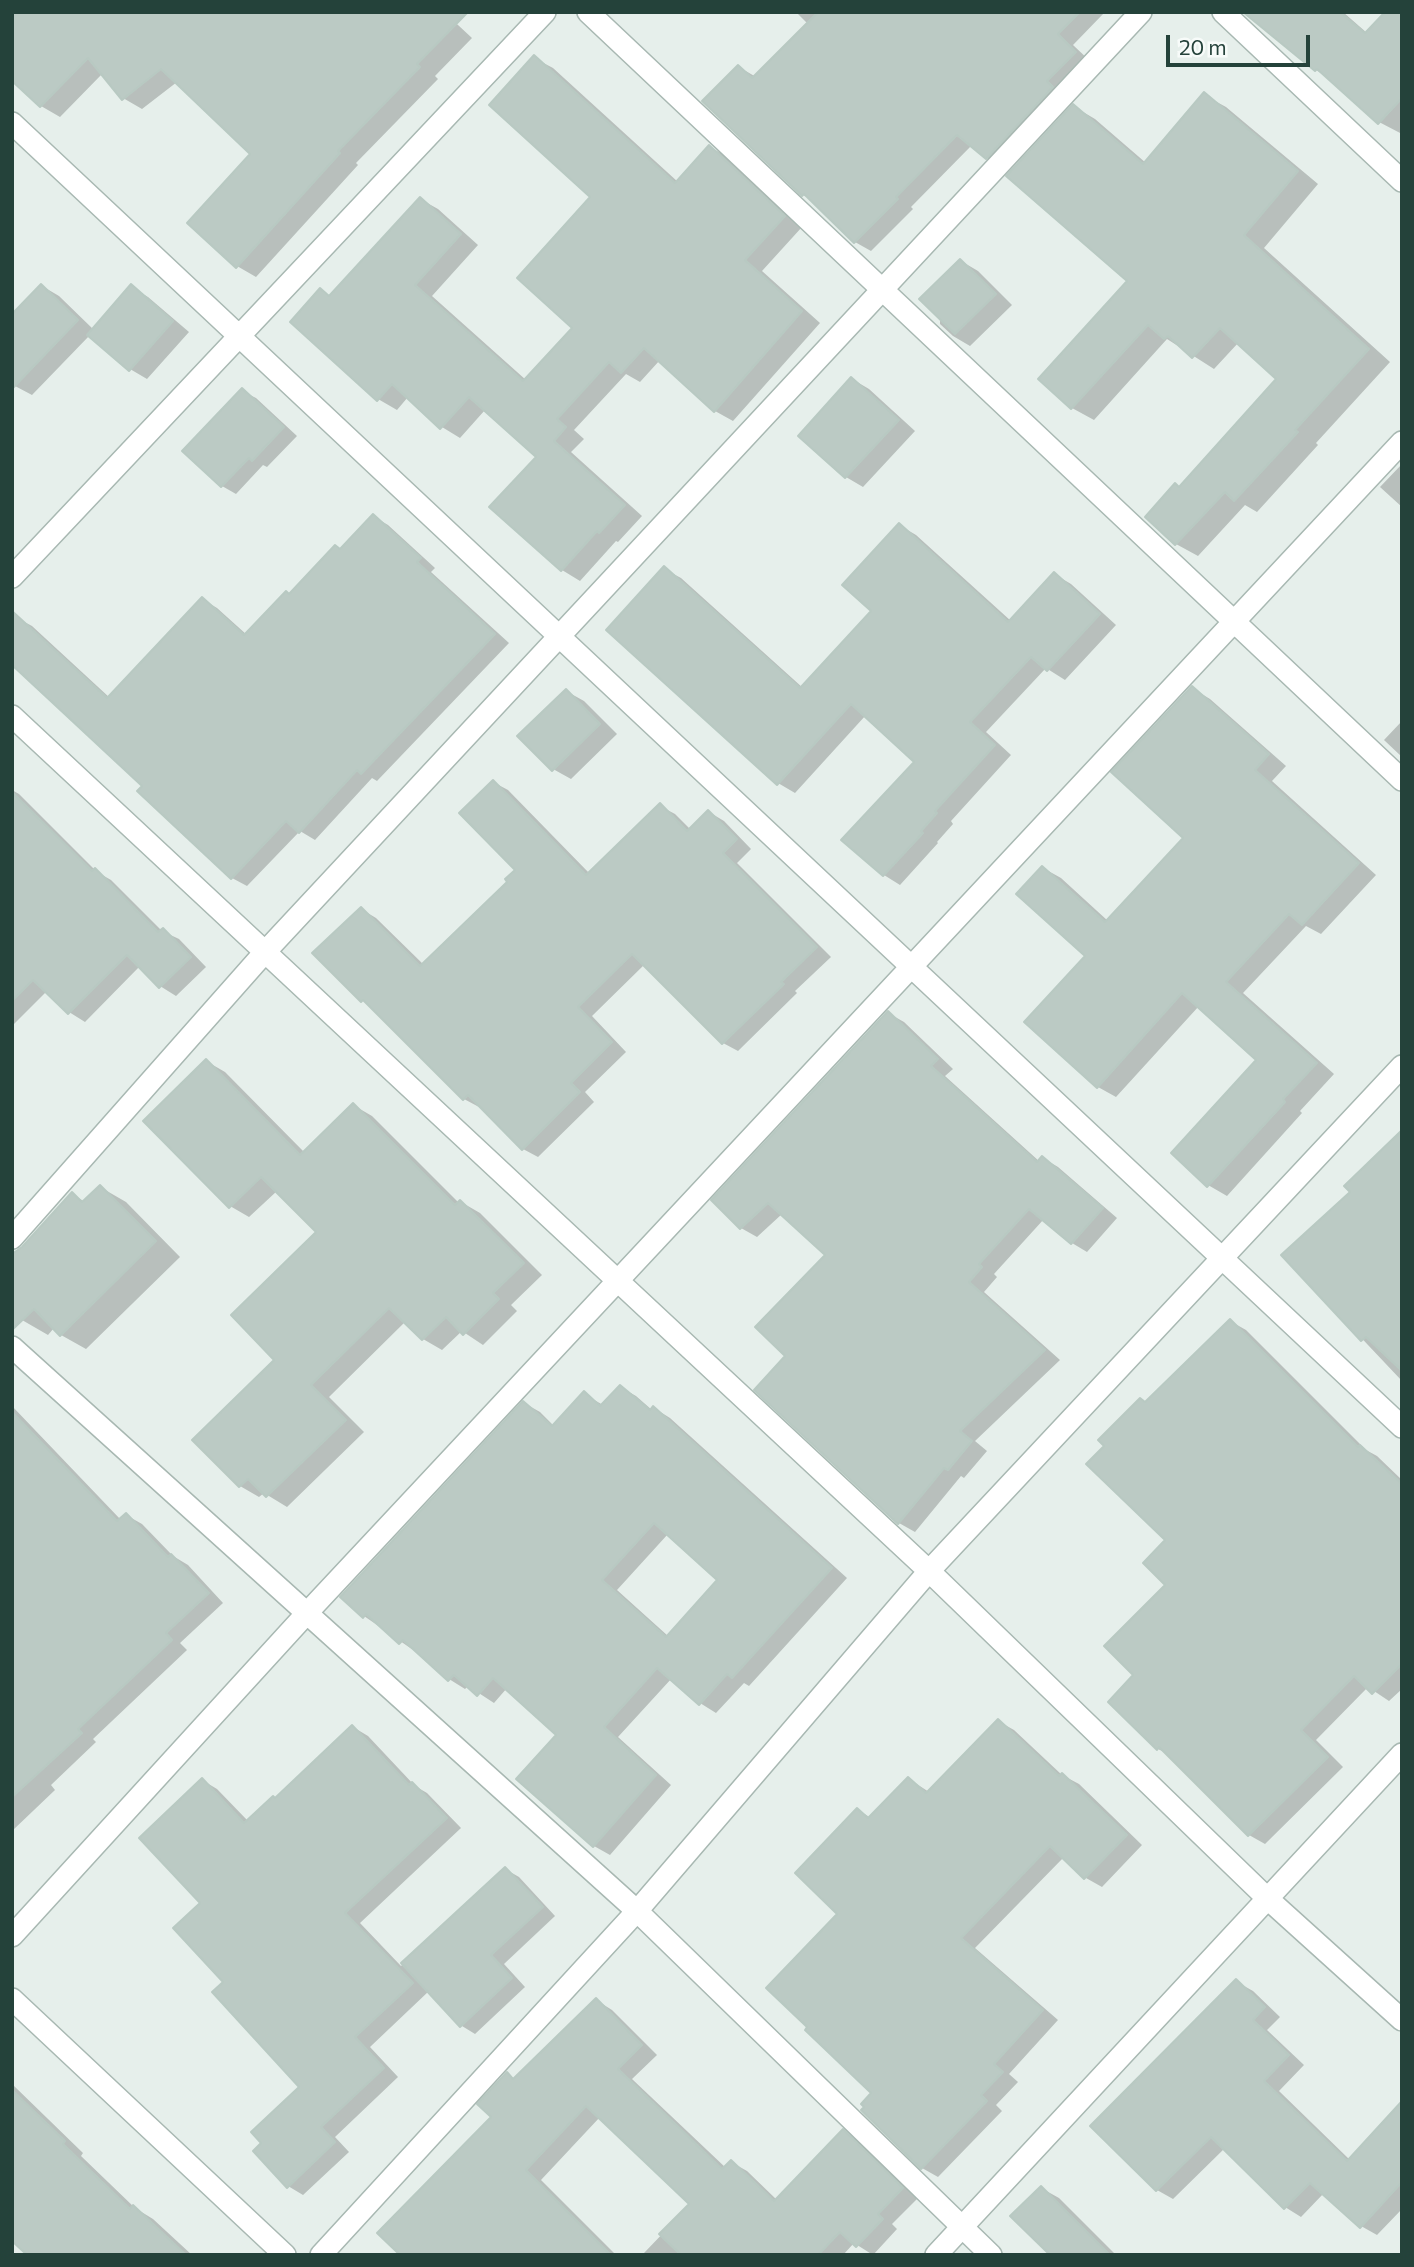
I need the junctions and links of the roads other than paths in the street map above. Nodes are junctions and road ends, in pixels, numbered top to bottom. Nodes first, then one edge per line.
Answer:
1 (545, 12) edge
2 (588, 12) edge
3 (1141, 12) edge
4 (1223, 12) edge
5 (12, 123) edge
6 (1402, 181) edge
7 (882, 290) junction
8 (239, 337) junction
9 (1402, 442) edge
10 (12, 577) edge
11 (1234, 621) junction
12 (558, 637) junction
13 (12, 716) edge
14 (1402, 780) edge
15 (265, 952) junction
16 (911, 967) junction
17 (1402, 1066) edge
18 (12, 1238) edge
19 (1221, 1260) junction
20 (618, 1280) junction
21 (12, 1346) edge
22 (1402, 1427) edge
23 (929, 1572) junction
24 (307, 1612) junction
25 (1402, 1754) edge
26 (1268, 1899) junction
27 (637, 1911) junction
28 (12, 1936) edge
29 (12, 1998) edge
30 (1402, 2020) edge
31 (961, 2227) junction
32 (285, 2255) edge
33 (321, 2255) edge
34 (936, 2255) edge
35 (990, 2255) edge

1 - 8 street
2 - 7 street
3 - 7 street
4 - 6 street
5 - 8 street
7 - 11 street
7 - 12 street
8 - 10 street
8 - 12 street
9 - 11 street
11 - 14 street
11 - 16 street
12 - 15 street
12 - 16 street
13 - 15 street
15 - 18 street
15 - 20 street
16 - 19 street
16 - 20 street
17 - 19 street
19 - 22 street
19 - 23 street
20 - 23 street
20 - 24 street
21 - 24 street
23 - 26 street
23 - 27 street
24 - 27 street
24 - 28 street
25 - 26 street
26 - 30 street
26 - 31 street
27 - 31 street
27 - 33 street
29 - 32 street
31 - 34 street
31 - 35 street

